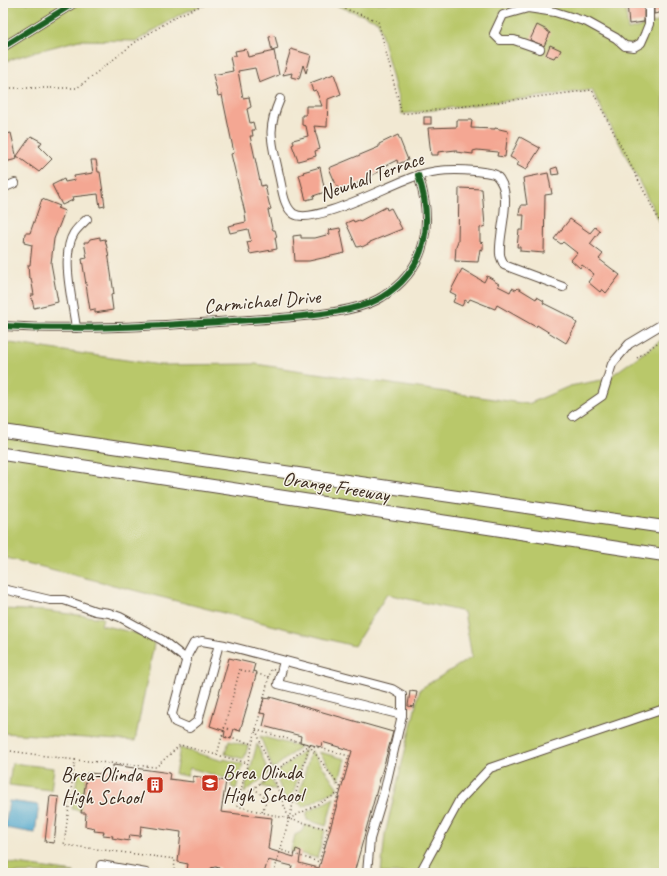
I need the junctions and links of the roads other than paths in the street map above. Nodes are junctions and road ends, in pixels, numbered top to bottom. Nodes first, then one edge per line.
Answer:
1 (74, 3) edge
2 (649, 3) edge
3 (3, 46) edge
4 (540, 49) dead end
5 (280, 99) dead end
6 (418, 175) junction
7 (15, 183) dead end
8 (3, 188) edge
9 (87, 219) dead end
10 (563, 287) dead end
11 (664, 323) edge
12 (3, 326) edge
13 (76, 328) junction
14 (573, 416) dead end
15 (3, 431) edge
16 (3, 454) edge
17 (664, 527) edge
18 (664, 555) edge
19 (3, 589) edge
20 (219, 644) junction
21 (186, 660) junction
22 (284, 661) junction
23 (664, 709) edge
24 (402, 715) junction
25 (100, 873) edge
26 (146, 873) edge
27 (367, 873) edge
28 (420, 873) edge

1 - 3 street
2 - 4 street
5 - 6 street, Newhall Terrace
6 - 10 street, Newhall Terrace
6 - 13 street, Carmichael Drive
7 - 8 street
9 - 13 street
11 - 14 street
12 - 13 street, Carmichael Drive
15 - 17 highway, Orange Freeway
16 - 18 highway, Orange Freeway
19 - 21 street
20 - 21 street
20 - 21 street
20 - 22 street
22 - 24 street
22 - 24 street
23 - 28 street
24 - 27 street
25 - 26 street

